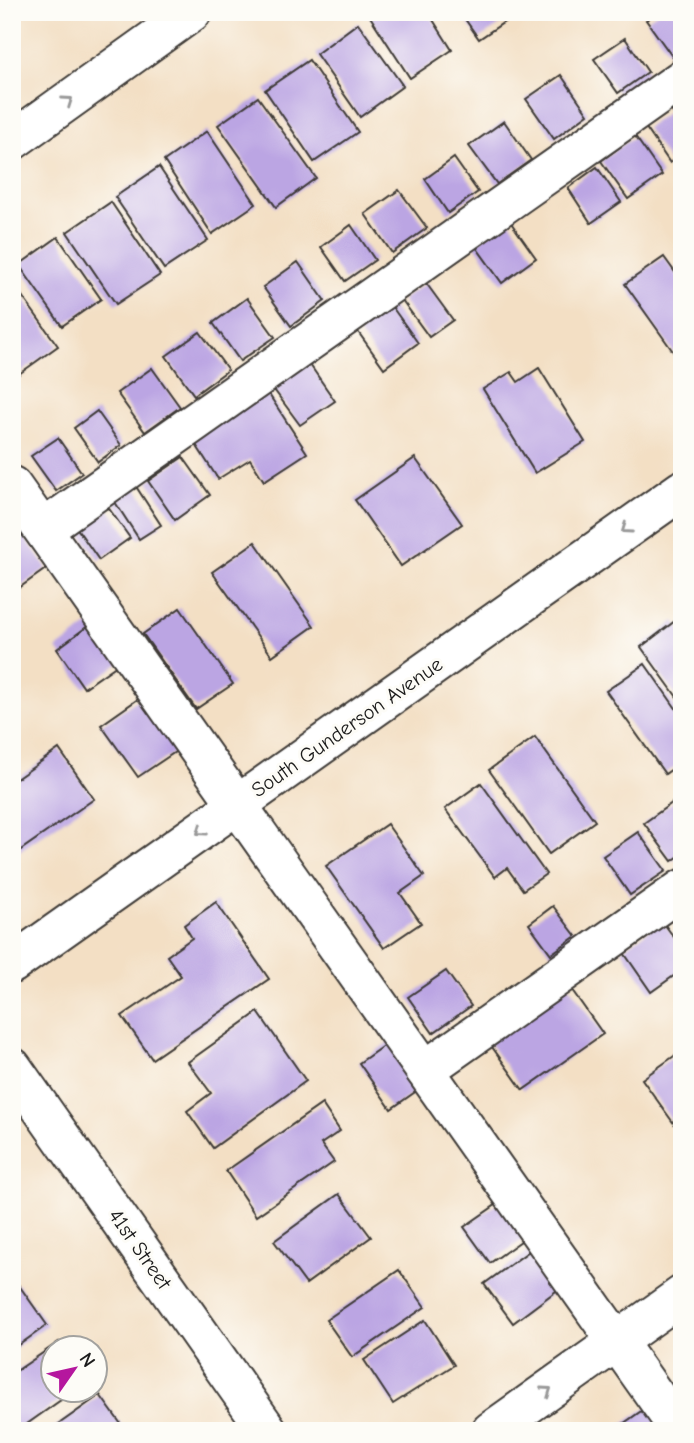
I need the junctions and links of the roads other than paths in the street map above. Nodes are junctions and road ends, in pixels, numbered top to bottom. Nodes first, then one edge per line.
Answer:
1 (192, 12) edge
2 (682, 79) edge
3 (12, 141) edge
4 (12, 486) edge
5 (682, 490) edge
6 (43, 528) junction
7 (237, 804) junction
8 (682, 889) edge
9 (12, 964) edge
10 (12, 1067) edge
11 (425, 1070) junction
12 (682, 1295) edge
13 (616, 1342) junction
14 (268, 1431) edge
15 (491, 1431) edge
16 (680, 1431) edge

3 -> 1 street
2 - 6 street
4 - 6 street
5 -> 7 street, South Gunderson Avenue
6 - 7 street
7 -> 9 street, South Gunderson Avenue
7 - 11 street
8 - 11 street
10 - 14 street, 41st Street
11 - 13 street
12 - 13 street
15 -> 13 street
13 - 16 street

